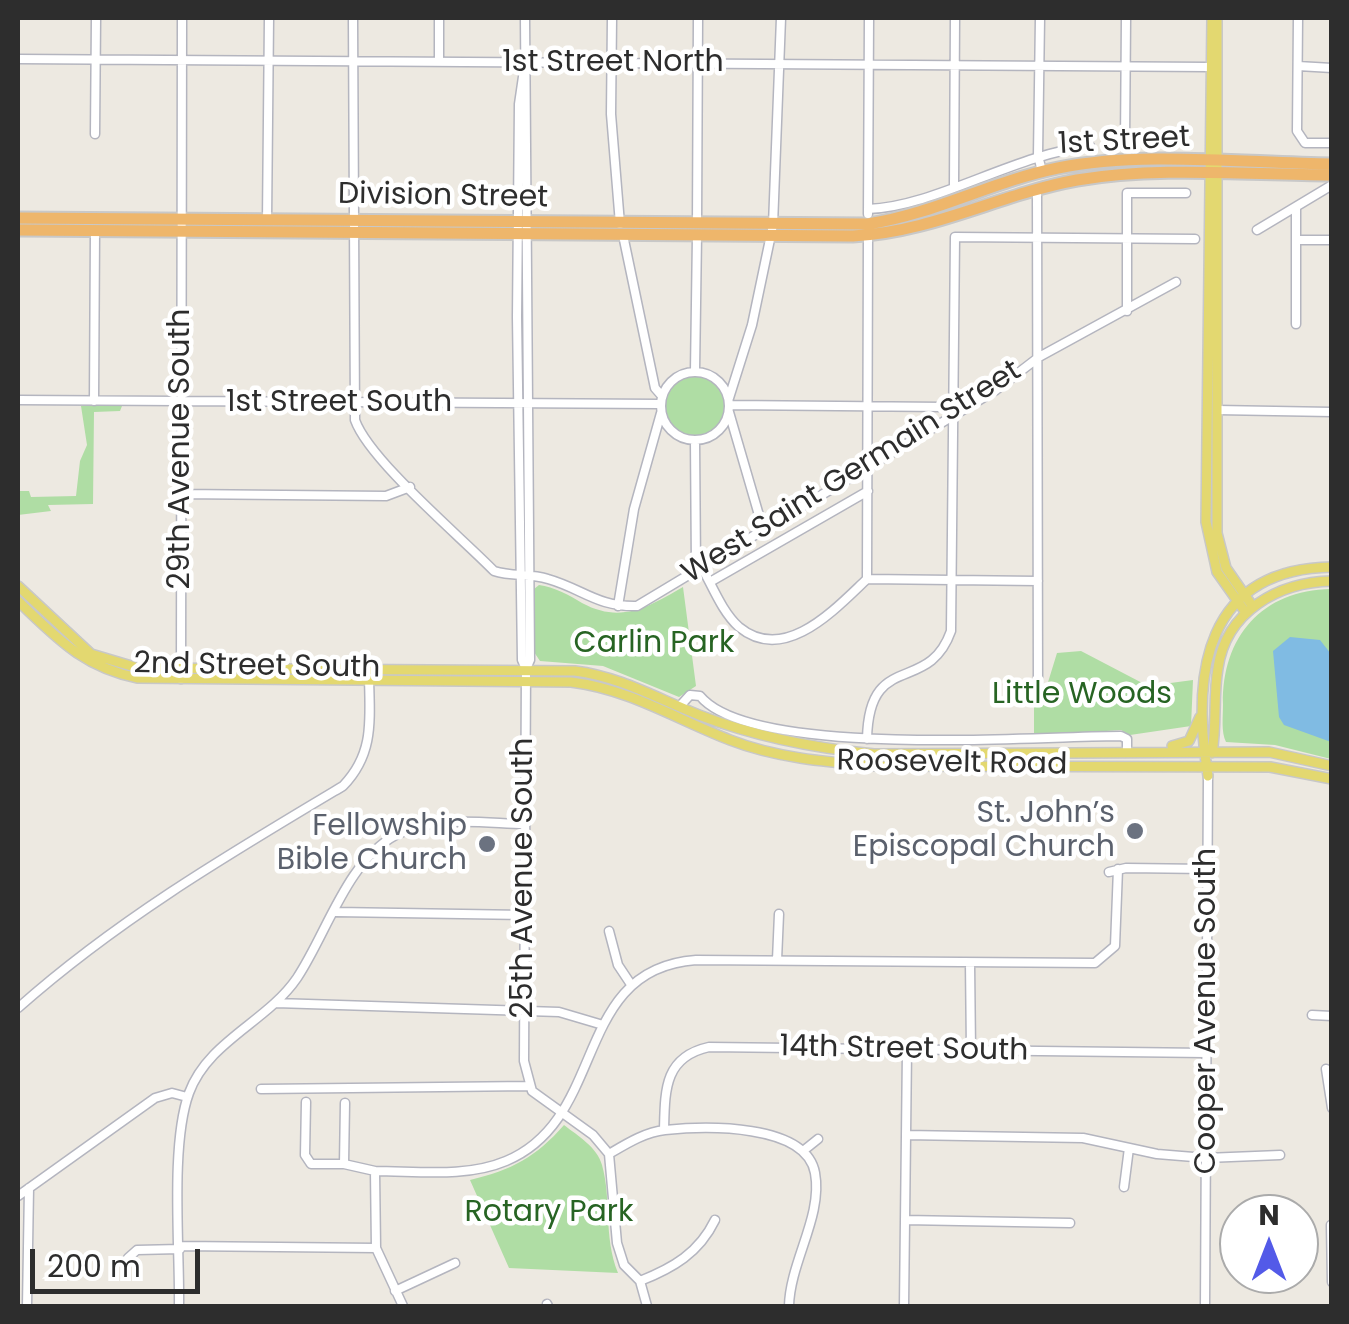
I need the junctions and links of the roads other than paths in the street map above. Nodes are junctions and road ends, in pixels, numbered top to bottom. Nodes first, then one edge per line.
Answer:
1 (96, 18) edge
2 (182, 18) edge
3 (269, 18) edge
4 (353, 18) edge
5 (439, 18) edge
6 (525, 18) edge
7 (612, 18) edge
8 (698, 18) edge
9 (782, 18) edge
10 (869, 18) edge
11 (955, 18) edge
12 (1040, 18) edge
13 (1126, 18) edge
14 (1214, 18) edge
15 (1298, 18) edge
16 (18, 59) edge
17 (96, 60) junction
18 (181, 60) junction
19 (268, 61) junction
20 (353, 62) junction
21 (439, 62) junction
22 (524, 63) junction
23 (611, 63) junction
24 (698, 64) junction
25 (780, 64) junction
26 (869, 65) junction
27 (954, 65) junction
28 (1040, 66) junction
29 (1125, 66) junction
30 (1298, 66) junction
31 (1209, 67) junction
32 (1332, 68) edge
33 (95, 134) dead end
34 (1125, 143) dead end
35 (1332, 143) edge
36 (1090, 146) dead end
37 (1038, 155) junction
38 (1332, 164) edge
39 (1213, 168) junction
40 (1042, 172) junction
41 (1331, 182) edge
42 (954, 186) junction
43 (1037, 190) junction
44 (1186, 193) dead end
45 (1296, 207) junction
46 (868, 209) junction
47 (18, 218) edge
48 (267, 221) junction
49 (180, 226) junction
50 (353, 227) junction
51 (524, 229) junction
52 (18, 230) edge
53 (622, 230) junction
54 (697, 230) junction
55 (868, 230) junction
56 (1257, 230) dead end
57 (772, 231) junction
58 (95, 232) junction
59 (1040, 237) junction
60 (1127, 238) junction
61 (1195, 239) dead end
62 (1297, 240) junction
63 (1332, 240) edge
64 (1176, 282) dead end
65 (1127, 311) junction
66 (1296, 324) dead end
67 (1039, 357) junction
68 (695, 371) junction
69 (18, 400) edge
70 (94, 400) junction
71 (180, 402) junction
72 (352, 403) junction
73 (525, 404) junction
74 (661, 404) junction
75 (729, 405) junction
76 (867, 406) junction
77 (1217, 410) junction
78 (953, 412) junction
79 (1332, 412) edge
80 (695, 440) junction
81 (867, 466) junction
82 (410, 487) junction
83 (868, 491) junction
84 (180, 494) junction
85 (763, 530) junction
86 (1332, 566) edge
87 (699, 567) junction
88 (524, 576) junction
89 (1230, 578) junction
90 (868, 579) junction
91 (953, 580) junction
92 (1038, 580) junction
93 (1267, 580) junction
94 (1332, 581) edge
95 (710, 582) junction
96 (18, 586) edge
97 (1240, 600) junction
98 (18, 601) edge
99 (618, 606) junction
100 (1249, 610) junction
101 (526, 669) junction
102 (181, 673) junction
103 (369, 674) junction
104 (526, 681) junction
105 (1038, 689) dead end
106 (1203, 696) junction
107 (680, 706) junction
108 (867, 739) junction
109 (1127, 751) junction
110 (1140, 751) junction
111 (1209, 751) junction
112 (1332, 766) edge
113 (1208, 770) junction
114 (1332, 779) edge
115 (524, 824) junction
116 (1208, 869) junction
117 (336, 912) junction
118 (779, 914) dead end
119 (525, 915) junction
120 (609, 931) dead end
121 (778, 960) junction
122 (970, 963) junction
123 (630, 984) junction
124 (276, 1003) junction
125 (18, 1008) edge
126 (525, 1010) junction
127 (1312, 1016) dead end
128 (1332, 1016) edge
129 (603, 1025) junction
130 (907, 1050) junction
131 (971, 1052) junction
132 (1206, 1052) junction
133 (1326, 1069) dead end
134 (530, 1086) junction
135 (261, 1089) dead end
136 (188, 1097) junction
137 (306, 1102) dead end
138 (345, 1103) dead end
139 (1332, 1108) edge
140 (562, 1115) junction
141 (664, 1130) junction
142 (906, 1136) junction
143 (818, 1139) dead end
144 (1129, 1148) junction
145 (804, 1151) junction
146 (609, 1154) junction
147 (1280, 1155) dead end
148 (1206, 1158) junction
149 (344, 1164) junction
150 (375, 1171) junction
151 (1124, 1186) dead end
152 (29, 1188) junction
153 (18, 1196) edge
154 (716, 1220) dead end
155 (905, 1220) junction
156 (1070, 1223) dead end
157 (1331, 1225) edge
158 (180, 1248) junction
159 (376, 1248) junction
160 (128, 1258) dead end
161 (455, 1262) dead end
162 (640, 1281) junction
163 (1332, 1282) edge
164 (395, 1291) junction
165 (26, 1306) edge
166 (179, 1306) edge
167 (403, 1306) edge
168 (646, 1306) edge
169 (789, 1306) edge
170 (904, 1306) edge
171 (1204, 1306) edge

1 - 17 street
2 - 18 street, 29th Avenue South
3 - 19 street
4 - 20 street
5 - 21 street
6 - 22 street, 25th Avenue South
7 - 23 street
8 - 24 street
9 - 25 street
10 - 26 street
11 - 27 street
12 - 28 street
13 - 29 street
14 - 31 main road
14 - 39 main road
15 - 30 street
16 - 17 street, 1st Street North
17 - 18 street, 1st Street North
17 - 33 street
18 - 19 street, 1st Street North
18 - 49 street, 29th Avenue South
19 - 20 street, 1st Street North
19 - 48 street
20 - 21 street, 1st Street North
20 - 50 street
21 - 22 street, 1st Street North
22 - 23 street, 1st Street North
22 - 51 street, 25th Avenue South
23 - 24 street, 1st Street North
23 - 53 street
24 - 25 street, 1st Street North
24 - 54 street
25 - 26 street, 1st Street North
25 - 57 street
26 - 27 street, 1st Street North
26 - 46 street
27 - 28 street, 1st Street North
27 - 42 street
28 - 29 street, 1st Street North
28 - 37 street
29 - 31 street, 1st Street North
29 - 34 street
30 - 32 street
30 - 35 street
31 - 39 main road
36 - 37 street
37 - 40 street
37 - 42 street
38 - 39 highway, 1st Street
39 - 40 highway, 1st Street
39 - 41 highway, 1st Street
39 - 43 highway, 1st Street
39 - 77 main road
39 - 97 main road
40 - 55 highway, 1st Street
41 - 45 street
42 - 46 street
43 - 55 highway, 1st Street
43 - 59 street
44 - 60 street
45 - 56 street
45 - 62 street
46 - 55 street
47 - 49 highway, Division Street
48 - 49 highway, Division Street
48 - 50 highway, Division Street
49 - 50 highway, Division Street
49 - 58 highway, Division Street
49 - 71 street, 29th Avenue South
50 - 51 highway, Division Street
50 - 72 street
51 - 53 highway, Division Street
51 - 73 street, 25th Avenue South
52 - 58 highway, Division Street
53 - 54 highway, Division Street
53 - 74 street
54 - 57 highway, Division Street
54 - 68 street
55 - 57 highway, Division Street
55 - 76 street
57 - 75 street
58 - 70 street
59 - 60 street
59 - 67 street
59 - 78 street
60 - 61 street
60 - 65 street
62 - 63 street
62 - 66 street
64 - 65 street, West Saint Germain Street
65 - 67 street, West Saint Germain Street
67 - 78 street, West Saint Germain Street
67 - 92 street
68 - 74 street
68 - 75 street
69 - 70 street, 1st Street South
70 - 71 street, 1st Street South
71 - 72 street, 1st Street South
71 - 84 street, 29th Avenue South
72 - 73 street, 1st Street South
72 - 82 street
73 - 74 street, 1st Street South
73 - 88 street, 25th Avenue South
74 - 80 street
74 - 99 street
75 - 76 street
75 - 80 street
75 - 85 street
76 - 78 street
76 - 81 street
77 - 79 street
77 - 89 main road
78 - 81 street, West Saint Germain Street
78 - 91 street
80 - 87 street
81 - 83 street
81 - 85 street, West Saint Germain Street
82 - 84 street
82 - 88 street
83 - 90 street
83 - 95 street, West Saint Germain Street
84 - 102 street, 29th Avenue South
85 - 87 street, West Saint Germain Street
86 - 93 main road
87 - 95 street
87 - 99 street, West Saint Germain Street
88 - 99 street
88 - 101 street, 25th Avenue South
89 - 93 main road
89 - 97 main road
90 - 91 street
90 - 95 street
91 - 92 street
91 - 108 street
92 - 105 street
93 - 97 main road
94 - 100 main road
96 - 102 main road, 2nd Street South
97 - 100 main road
97 - 106 main road, Cooper Avenue South
98 - 102 main road, 2nd Street South
100 - 111 main road, Cooper Avenue South
101 - 103 main road, 2nd Street South
101 - 104 street, 25th Avenue South
101 - 107 main road, Roosevelt Road
102 - 103 main road, 2nd Street South
103 - 104 main road, 2nd Street South
103 - 125 street
104 - 113 main road, Roosevelt Road
104 - 115 street, 25th Avenue South
106 - 110 main road
106 - 111 main road, Cooper Avenue South
107 - 108 street
107 - 109 main road, Roosevelt Road
108 - 109 street
109 - 110 main road, Roosevelt Road
110 - 111 main road, Roosevelt Road
111 - 112 main road, Roosevelt Road
111 - 113 main road, Cooper Avenue South
113 - 114 main road, Roosevelt Road
113 - 116 street, Cooper Avenue South
115 - 117 street
115 - 119 street, 25th Avenue South
116 - 122 street
116 - 132 street, Cooper Avenue South
117 - 119 street
117 - 124 street
118 - 121 street
119 - 126 street, 25th Avenue South
120 - 123 street
121 - 122 street
121 - 123 street
122 - 131 street
123 - 129 street
124 - 126 street
124 - 136 street
126 - 129 street
126 - 134 street, 25th Avenue South
127 - 128 street
129 - 140 street
130 - 131 street, 14th Street South
130 - 141 street, 14th Street South
130 - 142 street
131 - 132 street, 14th Street South
132 - 148 street, Cooper Avenue South
133 - 139 street
134 - 135 street
134 - 140 street
136 - 152 street
136 - 158 street
137 - 149 street
138 - 149 street
140 - 146 street
140 - 150 street
141 - 145 street
141 - 146 street
142 - 144 street
142 - 155 street
143 - 145 street
144 - 148 street
144 - 151 street
145 - 169 street
146 - 162 street
147 - 148 street
148 - 171 street, Cooper Avenue South
149 - 150 street
150 - 159 street
152 - 153 street
152 - 165 street
154 - 162 street
155 - 156 street
155 - 170 street
157 - 163 street
158 - 159 street
158 - 160 street
158 - 166 street
159 - 164 street
161 - 164 street
162 - 168 street
164 - 167 street

